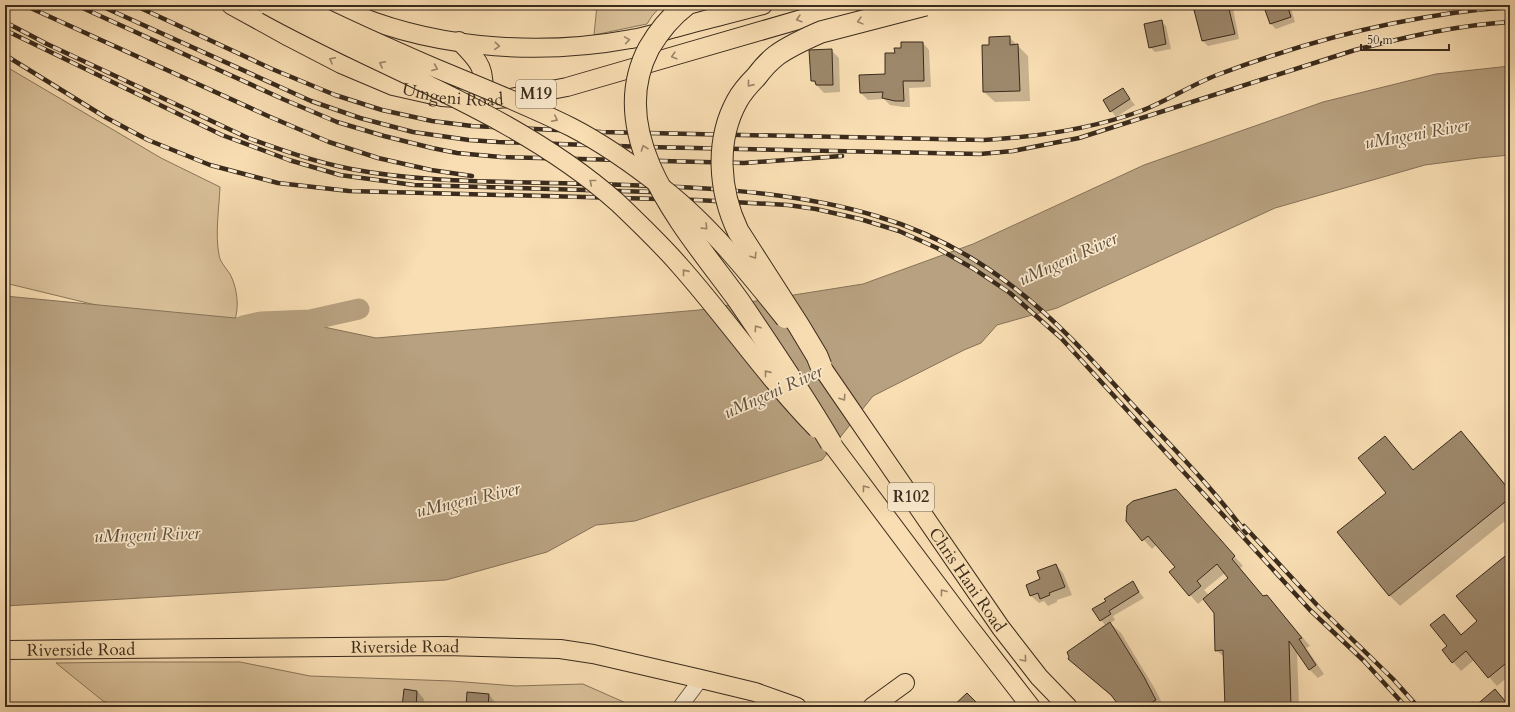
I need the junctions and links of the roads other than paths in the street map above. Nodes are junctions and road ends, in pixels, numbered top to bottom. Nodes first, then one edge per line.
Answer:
1 (231, 5) edge
2 (267, 5) edge
3 (298, 5) edge
4 (334, 5) edge
5 (686, 5) edge
6 (763, 5) edge
7 (850, 5) edge
8 (925, 5) edge
9 (459, 42) junction
10 (483, 100) junction
11 (821, 366) junction
12 (831, 444) junction
13 (5, 650) edge
14 (701, 679) junction
15 (905, 683) dead end
16 (1028, 705) edge
17 (680, 707) edge
18 (797, 707) edge
19 (872, 707) edge
20 (1068, 707) edge

10 -> 1 main road, Umgeni Road / M19
12 -> 2 main road, Chris Hani Road, bridge
3 -> 11 main road, Chris Hani Road, bridge
4 - 9 main road
12 -> 5 highway, bridge
9 -> 6 main road
7 -> 10 main road, Umgeni Road / M19
8 -> 11 highway, bridge
9 - 10 main road
11 -> 20 main road, Chris Hani Road / R102
16 -> 12 main road, Chris Hani Road / R102
13 - 14 main road, Riverside Road
14 - 17 street
14 - 18 main road, Riverside Road
15 - 19 main road

